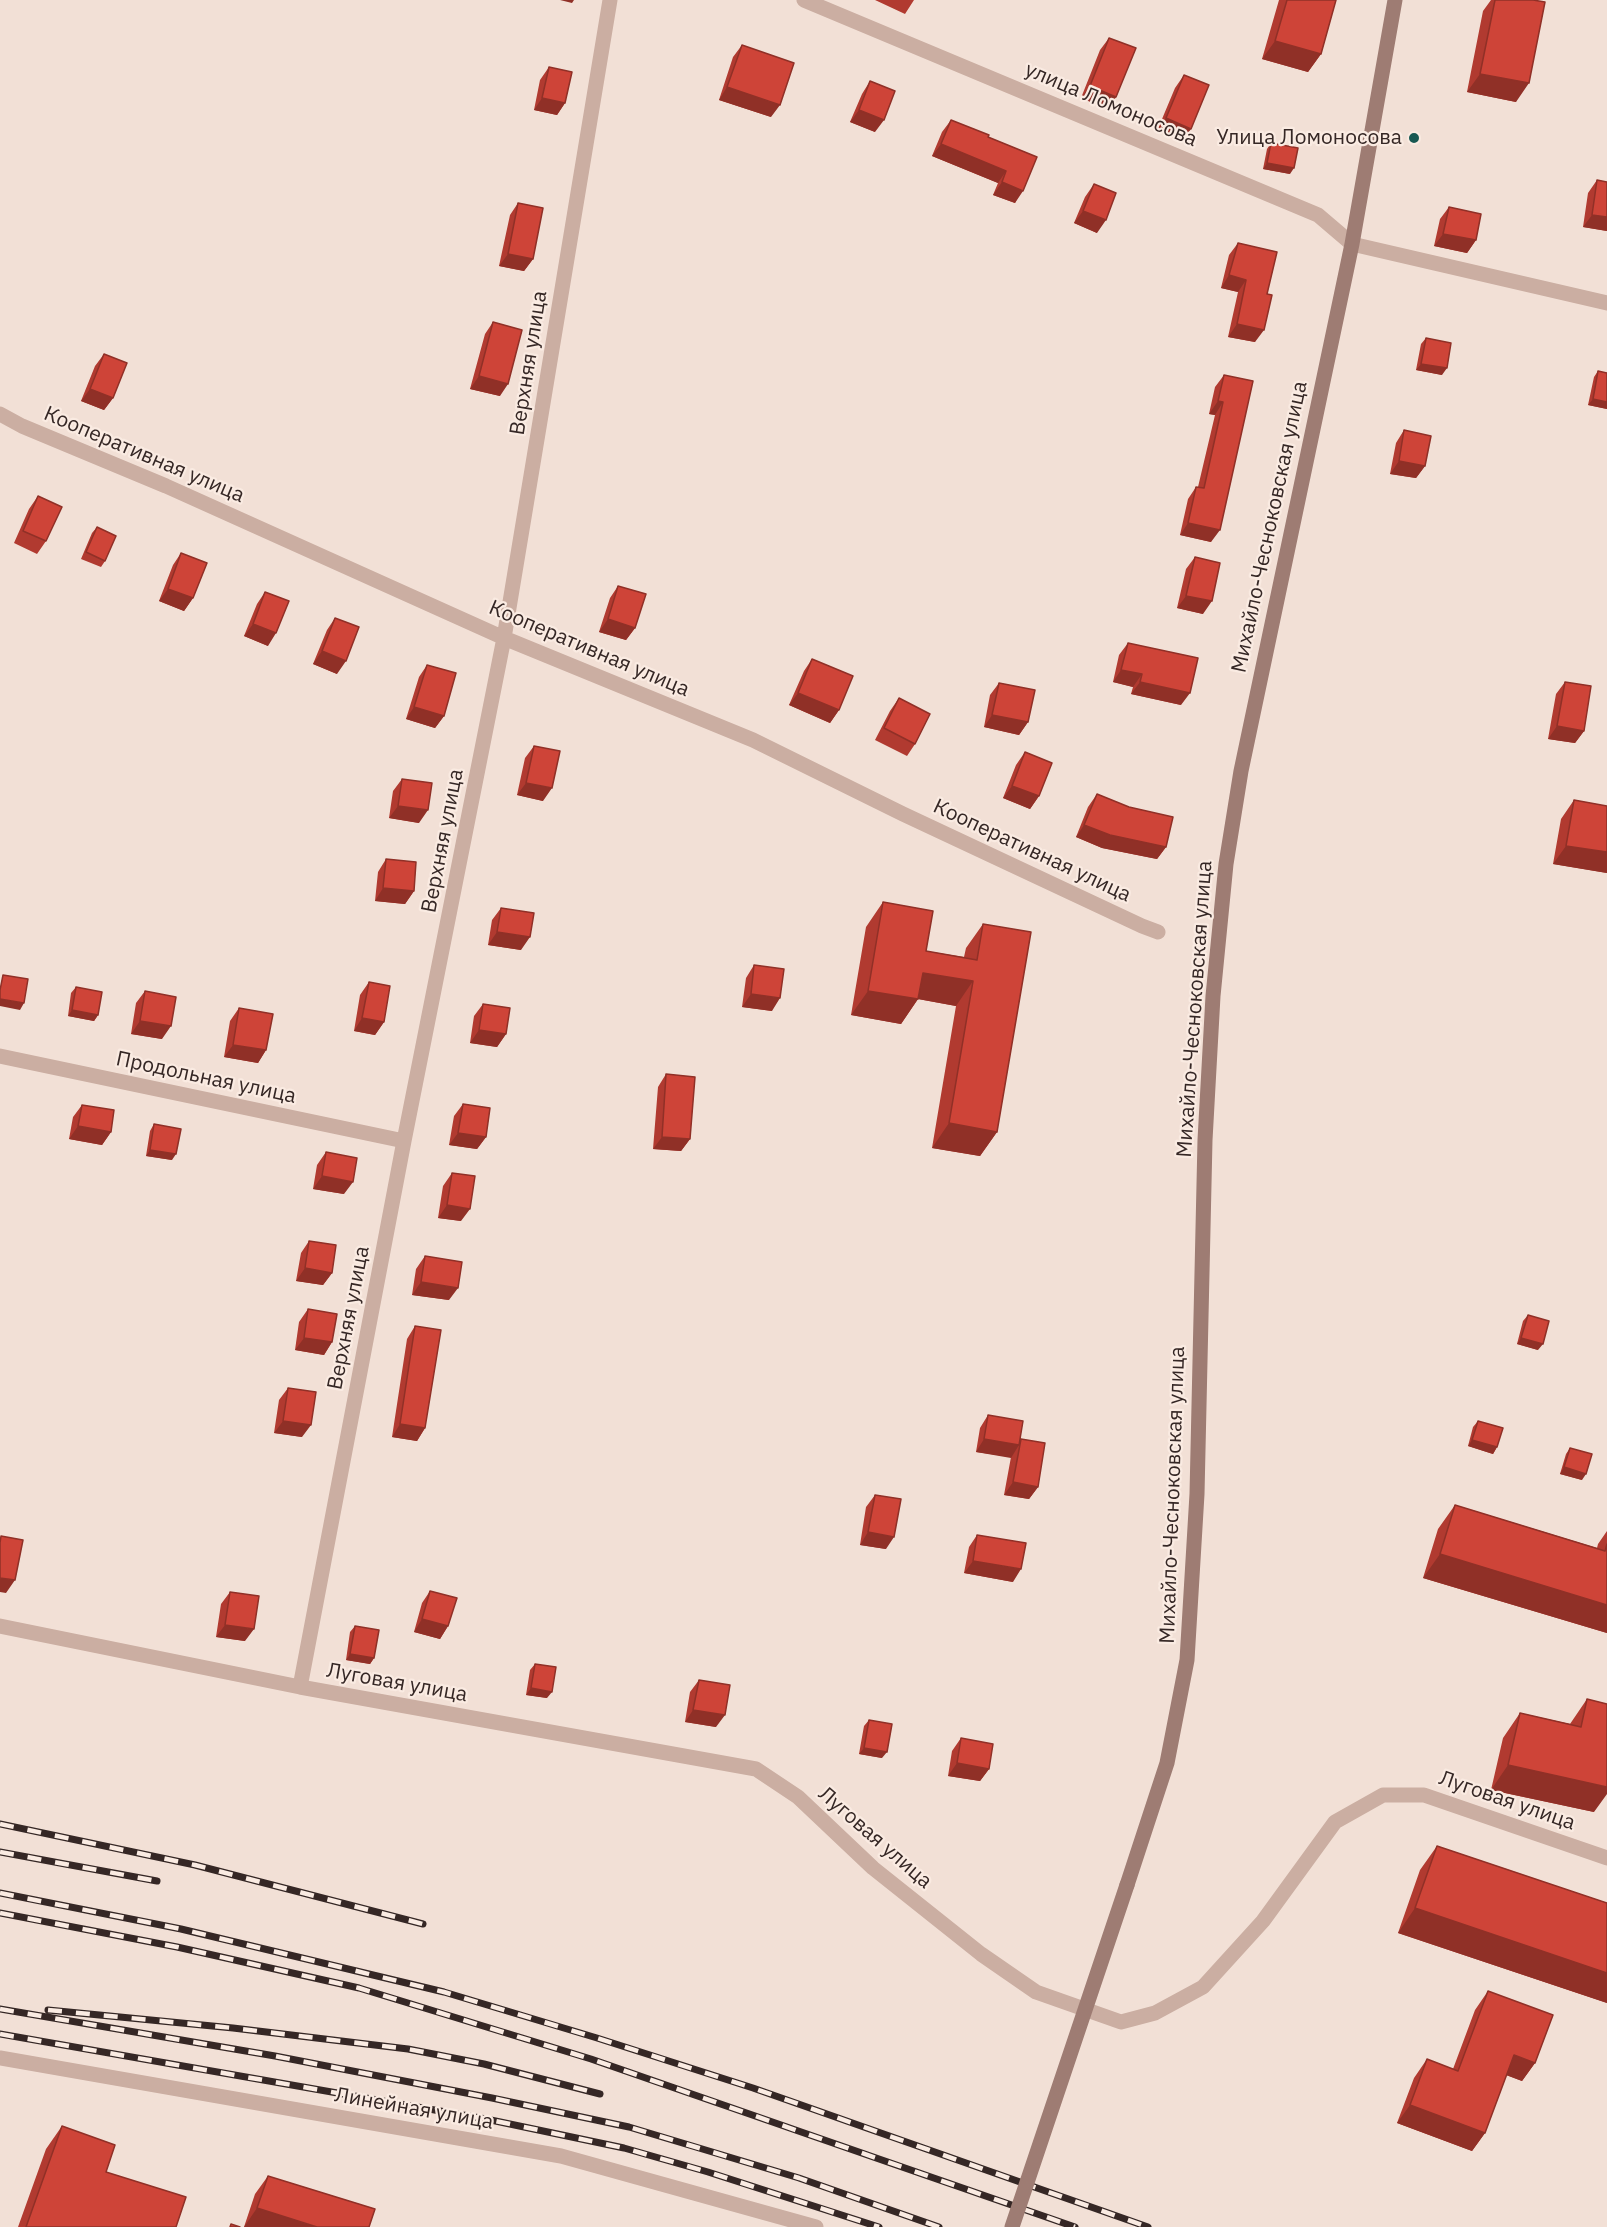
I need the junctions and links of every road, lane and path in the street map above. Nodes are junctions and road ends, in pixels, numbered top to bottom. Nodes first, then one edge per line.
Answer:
1 (610, 0) edge
2 (804, 0) edge
3 (1395, 0) edge
4 (1352, 244) junction
5 (1607, 303) edge
6 (0, 414) edge
7 (504, 638) junction
8 (1158, 932) dead end
9 (0, 1056) edge
10 (404, 1141) junction
11 (0, 1626) edge
12 (300, 1686) junction
13 (1607, 1858) edge
14 (0, 2058) edge
15 (816, 2227) edge
16 (1012, 2227) edge

1 - 7 street, Верхняя улица
2 - 4 street, улица Ломоносова
3 - 4 street, Михайло-Чесноковская улица
4 - 5 street, улица Ломоносова
4 - 16 street, Михайло-Чесноковская улица, bridge
6 - 7 street, Кооперативная улица
7 - 8 street, Кооперативная улица
7 - 10 street, Верхняя улица
9 - 10 street, Продольная улица
10 - 12 street, Верхняя улица
11 - 12 street, Луговая улица
12 - 13 street, Луговая улица
14 - 15 street, Линейная улица

